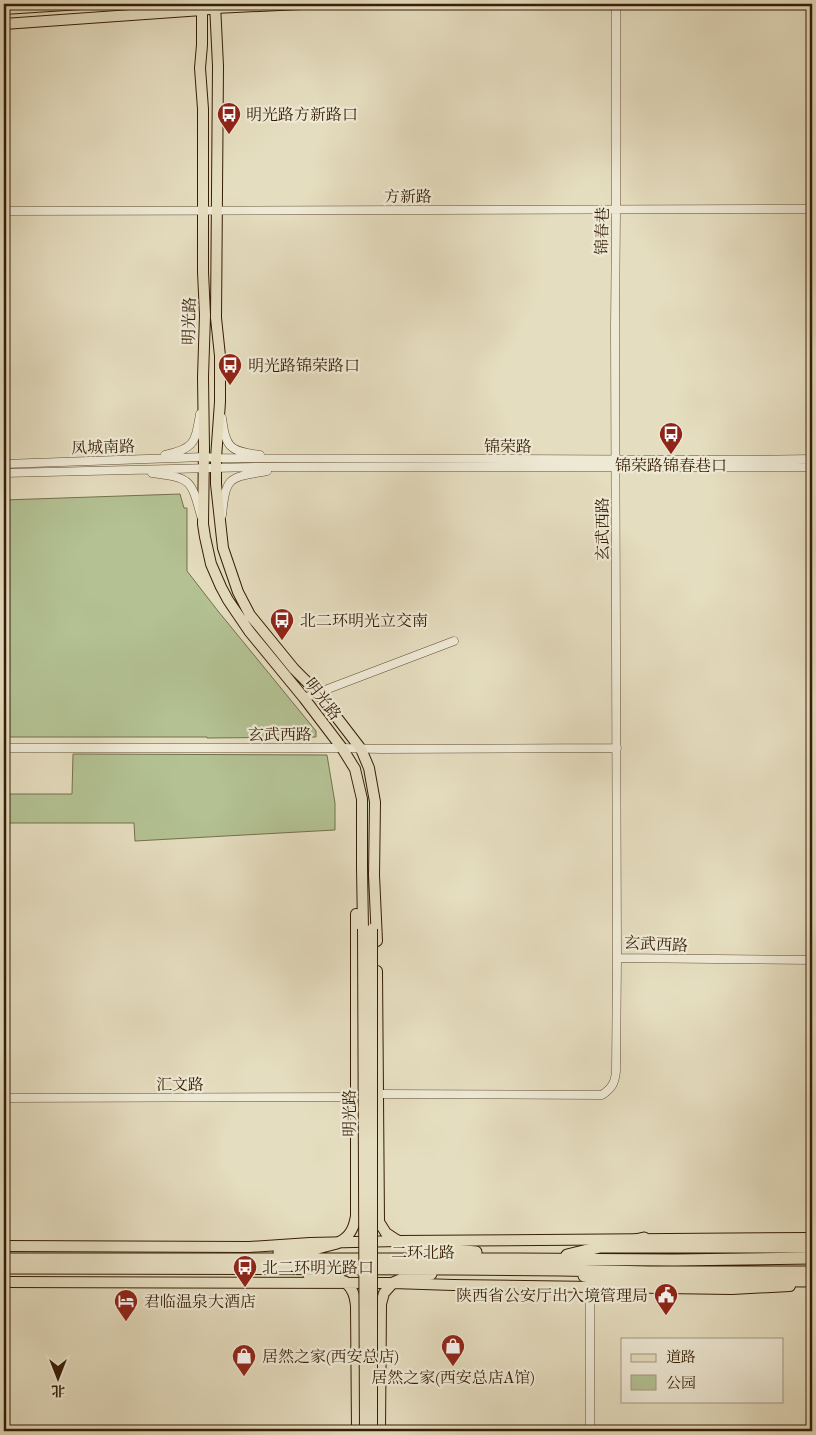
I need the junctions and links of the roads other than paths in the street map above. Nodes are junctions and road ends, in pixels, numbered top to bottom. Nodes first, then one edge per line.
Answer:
1 (81, 4) edge
2 (302, 4) edge
3 (616, 4) edge
4 (215, 6) edge
5 (202, 7) edge
6 (4, 9) edge
7 (4, 24) edge
8 (812, 208) edge
9 (203, 210) junction
10 (217, 210) junction
11 (616, 210) junction
12 (4, 212) edge
13 (202, 399) junction
14 (220, 402) junction
15 (148, 459) junction
16 (289, 459) junction
17 (812, 459) edge
18 (204, 462) junction
19 (216, 463) junction
20 (616, 463) junction
21 (4, 464) edge
22 (285, 467) junction
23 (812, 467) edge
24 (126, 470) junction
25 (4, 473) edge
26 (203, 524) junction
27 (221, 532) junction
28 (454, 641) dead end
29 (318, 693) junction
30 (304, 698) junction
31 (4, 748) edge
32 (342, 748) junction
33 (617, 748) junction
34 (361, 749) junction
35 (362, 868) junction
36 (374, 875) junction
37 (368, 929) junction
38 (617, 958) junction
39 (812, 960) edge
40 (378, 1094) junction
41 (356, 1097) junction
42 (4, 1098) edge
43 (644, 1238) junction
44 (812, 1238) edge
45 (398, 1241) junction
46 (337, 1243) junction
47 (4, 1246) edge
48 (812, 1247) edge
49 (600, 1248) junction
50 (279, 1252) junction
51 (475, 1252) junction
52 (173, 1253) junction
53 (4, 1254) edge
54 (518, 1258) junction
55 (812, 1258) edge
56 (4, 1259) edge
57 (28, 1259) junction
58 (551, 1259) junction
59 (143, 1263) junction
60 (4, 1268) edge
61 (71, 1268) junction
62 (544, 1269) junction
63 (561, 1270) junction
64 (812, 1272) edge
65 (4, 1274) edge
66 (96, 1274) junction
67 (116, 1274) junction
68 (432, 1274) junction
69 (309, 1275) junction
70 (642, 1280) junction
71 (4, 1282) edge
72 (345, 1282) junction
73 (589, 1282) junction
74 (393, 1283) junction
75 (812, 1283) edge
76 (357, 1431) edge
77 (365, 1431) edge
78 (372, 1431) edge
79 (380, 1431) edge
80 (590, 1431) edge

1 - 6 main road
2 - 4 main road
3 - 11 street, 锦春巷
4 - 5 main road
4 - 10 main road, 明光路
5 - 7 main road
5 - 9 main road, 明光路
8 - 11 street, 方新路
9 - 10 street, 方新路
9 - 12 street, 方新路
9 - 13 main road, 明光路
10 - 11 street, 方新路
10 - 14 main road, 明光路
11 - 20 street, 锦春巷
13 - 15 street
13 - 18 main road, 明光路
14 - 16 street
14 - 19 main road, 明光路
15 - 18 street, 凤城南路
15 - 21 street, 凤城南路
16 - 19 street, 锦荣路
16 - 20 street, 锦荣路
17 - 20 street, 锦荣路
18 - 19 street, 锦荣路
18 - 24 street, 凤城南路
18 - 26 main road, 明光路
19 - 22 street, 锦荣路
19 - 27 main road, 明光路
20 - 22 street, 锦荣路
20 - 23 street, 锦荣路
20 - 33 street, 玄武西路
22 - 27 street
24 - 25 street, 凤城南路
24 - 26 street
26 - 30 main road, 明光路
27 - 29 main road, 明光路
28 - 29 street
29 - 30 street
29 - 34 main road, 明光路
30 - 32 main road, 明光路
31 - 32 street, 玄武西路
32 - 34 street, 玄武西路
32 - 35 main road, 明光路
33 - 34 street, 玄武西路
33 - 38 street, 玄武西路
34 - 36 main road, 明光路
35 - 37 main road, 明光路
35 - 41 main road
36 - 37 main road, 明光路
36 - 40 main road, 明光路
37 - 77 main road, 明光路, bridge
37 - 78 main road, 明光路, bridge
38 - 39 street, 玄武西路
38 - 40 street
40 - 45 main road, 明光路
41 - 42 street, 汇文路
41 - 46 main road
43 - 44 main road
43 - 45 main road
43 - 49 highway
45 - 46 main road
45 - 51 highway
46 - 47 main road
46 - 50 highway
48 - 49 highway
49 - 58 highway
50 - 51 highway
50 - 52 highway
51 - 54 highway
52 - 53 highway
52 - 59 highway
53 - 57 highway
54 - 58 highway, 二环北路
54 - 59 highway, 二环北路
55 - 58 highway, 二环北路
56 - 57 highway, 二环北路
57 - 59 highway, 二环北路
59 - 61 highway, 二环北路
59 - 62 highway, 二环北路
59 - 67 highway
60 - 61 highway, 二环北路
61 - 66 highway
62 - 63 highway, 二环北路
62 - 68 highway
63 - 70 highway, 二环北路
63 - 73 highway
64 - 70 highway, 二环北路
65 - 66 highway
66 - 67 highway
67 - 69 highway
68 - 69 highway
68 - 74 highway
69 - 72 highway
70 - 73 highway
70 - 75 highway
71 - 72 main road
72 - 74 main road
72 - 76 main road
73 - 74 main road
73 - 80 street
74 - 79 main road

